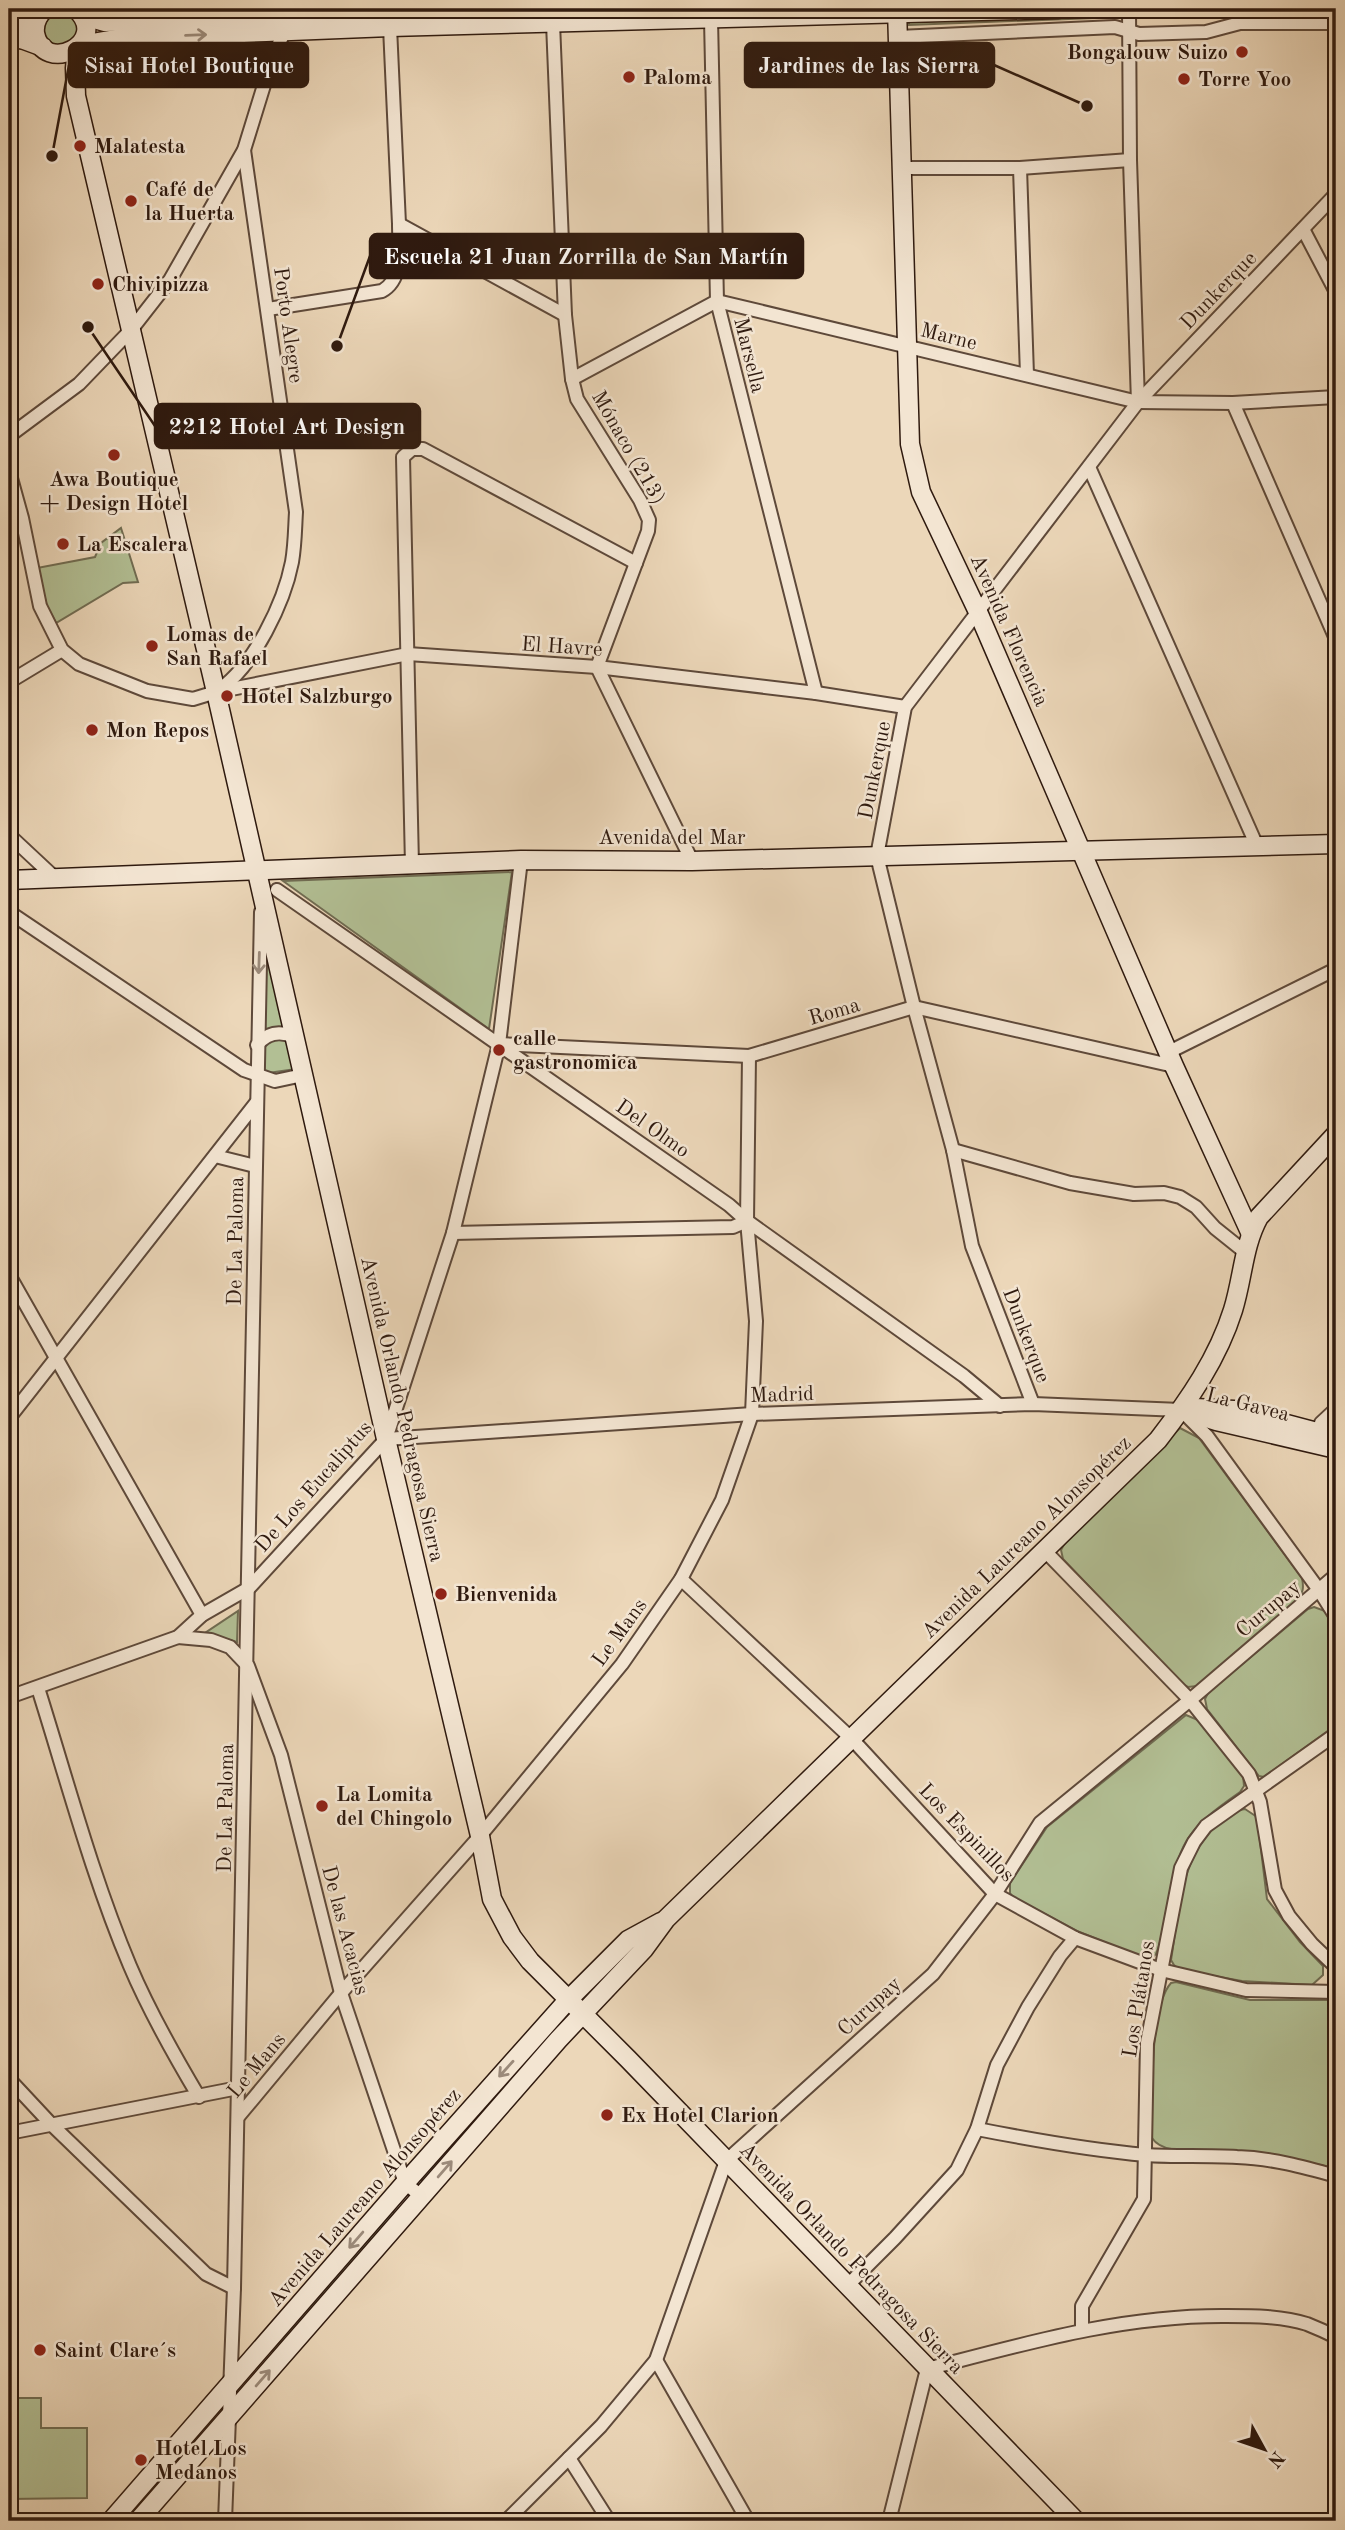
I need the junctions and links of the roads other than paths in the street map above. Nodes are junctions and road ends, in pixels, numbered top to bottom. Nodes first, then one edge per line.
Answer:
1 (602, 9) edge
2 (1058, 9) edge
3 (1129, 9) edge
4 (77, 10) edge
5 (42, 12) edge
6 (330, 12) edge
7 (897, 12) edge
8 (306, 13) edge
9 (194, 14) edge
10 (689, 14) edge
11 (710, 19) junction
12 (553, 23) junction
13 (1336, 23) edge
14 (9, 24) edge
15 (390, 27) junction
16 (1129, 30) junction
17 (275, 33) junction
18 (9, 37) edge
19 (898, 37) junction
20 (78, 46) junction
21 (44, 48) junction
22 (76, 96) junction
23 (244, 150) junction
24 (1130, 160) junction
25 (903, 168) junction
26 (1020, 168) junction
27 (1336, 194) edge
28 (399, 224) junction
29 (1303, 229) junction
30 (1336, 292) edge
31 (717, 301) junction
32 (268, 309) junction
33 (565, 315) junction
34 (131, 330) junction
35 (906, 345) junction
36 (1027, 375) junction
37 (572, 379) junction
38 (1336, 397) edge
39 (1138, 402) junction
40 (1233, 403) junction
41 (9, 436) edge
42 (1089, 467) junction
43 (9, 471) edge
44 (636, 563) junction
45 (978, 612) junction
46 (1336, 639) edge
47 (62, 650) junction
48 (408, 654) junction
49 (597, 667) junction
50 (9, 682) edge
51 (216, 692) junction
52 (816, 693) junction
53 (905, 708) junction
54 (9, 835) edge
55 (1256, 844) junction
56 (1336, 844) edge
57 (1082, 849) junction
58 (877, 856) junction
59 (521, 860) junction
60 (692, 861) junction
61 (412, 865) junction
62 (257, 870) junction
63 (54, 877) junction
64 (9, 880) edge
65 (269, 893) junction
66 (9, 912) edge
67 (1336, 969) edge
68 (914, 1007) junction
69 (293, 1037) junction
70 (499, 1044) junction
71 (257, 1045) junction
72 (749, 1056) junction
73 (1171, 1059) junction
74 (303, 1075) junction
75 (257, 1076) junction
76 (275, 1082) junction
77 (256, 1100) junction
78 (1336, 1134) edge
79 (953, 1150) junction
80 (215, 1156) junction
81 (255, 1166) junction
82 (747, 1221) junction
83 (1250, 1232) junction
84 (453, 1233) junction
85 (1245, 1252) junction
86 (9, 1275) edge
87 (22, 1299) junction
88 (9, 1304) edge
89 (56, 1358) junction
90 (1033, 1404) junction
91 (1000, 1406) junction
92 (1336, 1409) edge
93 (1181, 1410) junction
94 (752, 1414) junction
95 (9, 1418) edge
96 (1315, 1437) junction
97 (1336, 1437) edge
98 (386, 1439) junction
99 (1336, 1449) edge
100 (1045, 1550) junction
101 (1336, 1574) edge
102 (681, 1578) junction
103 (249, 1588) junction
104 (1319, 1590) junction
105 (202, 1615) junction
106 (1336, 1617) edge
107 (178, 1637) junction
108 (248, 1667) junction
109 (38, 1688) junction
110 (9, 1697) edge
111 (1190, 1700) junction
112 (1336, 1734) edge
113 (852, 1739) junction
114 (1256, 1789) junction
115 (480, 1836) junction
116 (995, 1894) junction
117 (1075, 1938) junction
118 (620, 1961) junction
119 (1336, 1967) edge
120 (1161, 1970) junction
121 (1336, 1992) edge
122 (341, 1993) junction
123 (568, 2000) junction
124 (582, 2014) junction
125 (527, 2046) junction
126 (542, 2059) junction
127 (9, 2079) edge
128 (239, 2088) junction
129 (199, 2097) junction
130 (238, 2117) junction
131 (51, 2124) junction
132 (977, 2129) junction
133 (9, 2133) edge
134 (1144, 2154) junction
135 (726, 2161) junction
136 (1336, 2176) edge
137 (405, 2183) junction
138 (421, 2196) junction
139 (847, 2286) junction
140 (234, 2288) junction
141 (1082, 2329) junction
142 (1336, 2337) edge
143 (656, 2360) junction
144 (927, 2369) junction
145 (229, 2385) junction
146 (228, 2419) junction
147 (569, 2458) junction
148 (111, 2521) edge
149 (138, 2521) edge
150 (225, 2521) edge
151 (506, 2521) edge
152 (609, 2521) edge
153 (748, 2521) edge
154 (888, 2521) edge
155 (1076, 2521) edge

1 - 6 street
2 - 7 street
3 - 16 street
4 - 9 street
4 - 20 street, Avenida Orlando Pedragosa Sierra
5 - 14 street
5 - 21 street
6 - 8 street
6 - 17 street
7 - 11 street
7 - 19 street, Avenida Florencia
8 - 9 street
10 - 11 street
10 - 12 street
11 - 31 street, Marsella
12 - 15 street
12 - 33 street, Mónaco (213)
13 - 16 street
15 - 17 street
15 - 28 street
16 - 19 street
16 - 24 street
20 -> 17 street
17 - 23 street
18 - 21 street
19 - 25 street, Avenida Florencia
20 - 21 street
20 - 22 street, Avenida Orlando Pedragosa Sierra
21 - 22 street, Avenida Orlando Pedragosa Sierra
22 - 34 street, Avenida Orlando Pedragosa Sierra
23 - 32 street, Porto Alegre
23 - 34 street
24 - 26 street
24 - 39 street
25 - 26 street
25 - 35 street, Avenida Florencia
26 - 36 street
27 - 29 street, Dunkerque
28 - 32 street
28 - 33 street
29 - 30 street
29 - 39 street, Dunkerque
31 - 35 street, Marne
31 - 37 street
31 - 52 street, Marsella
32 - 51 street, Porto Alegre
33 - 37 street, Mónaco (213)
34 - 41 street
34 - 51 street, Avenida Orlando Pedragosa Sierra
35 - 36 street, Marne
35 - 45 street, Avenida Florencia
36 - 39 street, Marne
37 - 44 street, Mónaco (213)
38 - 40 street, Marne
39 - 40 street, Marne
39 - 42 street, Dunkerque
40 - 46 street
42 - 45 street, Dunkerque
42 - 55 street
43 - 47 street
44 - 48 street
44 - 49 street, Mónaco (213)
45 - 53 street, Dunkerque
45 - 57 street, Avenida Florencia
47 - 50 street
47 - 51 street, El Havre
48 - 49 street, El Havre
48 - 51 street, El Havre
48 - 61 street
49 - 52 street, El Havre
49 - 60 street
51 - 62 street, Avenida Orlando Pedragosa Sierra
52 - 53 street, El Havre
53 - 58 street, Dunkerque
54 - 63 street
55 - 56 street, Avenida del Mar
55 - 57 street, Avenida del Mar
57 - 58 street, Avenida del Mar
57 - 73 street, Avenida Florencia
58 - 60 street, Avenida del Mar
58 - 68 street, Dunkerque
59 - 60 street, Avenida del Mar
59 - 61 street, Avenida del Mar
59 - 70 street, De Los Eucaliptus
61 - 62 street, Avenida del Mar
62 - 63 street, Avenida del Mar
62 - 65 street, Avenida Orlando Pedragosa Sierra
63 - 64 street, Avenida del Mar
65 - 69 street, Avenida Orlando Pedragosa Sierra
65 - 70 street, Del Olmo
65 -> 71 street, De La Paloma
66 - 75 street
67 - 73 street
68 - 72 street, Roma
68 - 73 street, Roma
68 - 79 street, Dunkerque
69 - 71 street
69 - 74 street, Avenida Orlando Pedragosa Sierra
70 - 72 street, Roma
70 - 82 street, Del Olmo
70 - 84 street, De Los Eucaliptus
71 - 75 street, De La Paloma
72 - 82 street, Le Mans
73 - 83 street, Avenida Florencia
74 - 76 street
74 - 98 street, Avenida Orlando Pedragosa Sierra
75 - 76 street
75 - 77 street, De La Paloma
76 - 77 street
77 - 80 street
77 - 81 street, De La Paloma
78 - 83 street, Avenida Laureano Alonsopérez
79 - 85 street
79 - 90 street, Dunkerque
80 - 81 street
80 - 89 street
81 - 103 street, De La Paloma
82 - 84 street
82 - 91 street, Del Olmo
82 - 94 street, Le Mans
83 - 85 street, Avenida Laureano Alonsopérez
84 - 98 street, De Los Eucaliptus
85 - 93 street, Avenida Laureano Alonsopérez
86 - 87 street
87 - 88 street
87 - 89 street
89 - 95 street
89 - 105 street
90 - 91 street, Madrid
90 - 93 street, Madrid
91 - 94 street, Madrid
92 - 96 street
93 - 96 street, La Gavea
93 - 100 street, Avenida Laureano Alonsopérez
93 - 104 street
94 - 98 street, Madrid
94 - 102 street, Le Mans
96 - 97 street, La Gavea
96 - 99 street, La Gavea
98 - 103 street, De Los Eucaliptus
98 - 115 street, Avenida Orlando Pedragosa Sierra
100 - 111 street
100 - 113 street, Avenida Laureano Alonsopérez
101 - 104 street, Curupay
102 - 113 street, Los Espinillos
102 - 115 street, Le Mans
103 - 105 street, De Los Eucaliptus
103 - 108 street, De La Paloma
104 - 106 street
104 - 111 street, Curupay
105 - 107 street, De Los Eucaliptus
107 - 108 street
107 - 109 street, De Los Eucaliptus
108 - 122 street, De las Acacias
108 - 128 street, De La Paloma
109 - 110 street, De Los Eucaliptus
109 - 129 street
111 - 114 street
111 - 116 street, Curupay
112 - 114 street, Los Plátanos
113 - 116 street, Los Espinillos
113 - 118 street, Avenida Laureano Alonsopérez
114 - 119 street
114 - 120 street, Los Plátanos
115 - 122 street, Le Mans
115 - 123 street, Avenida Orlando Pedragosa Sierra
116 - 117 street, Los Espinillos
116 - 135 street, Curupay
117 - 120 street, Los Espinillos
117 - 132 street
118 - 123 street, Avenida Laureano Alonsopérez
118 - 124 street, Avenida Laureano Alonsopérez
120 - 121 street, Los Espinillos
120 - 134 street, Los Plátanos
122 - 130 street, Le Mans
122 - 137 street, De las Acacias
123 - 124 street, Avenida Orlando Pedragosa Sierra
123 - 125 street, Avenida Laureano Alonsopérez
124 - 126 street, Avenida Laureano Alonsopérez
124 - 135 street, Avenida Orlando Pedragosa Sierra
125 - 126 street
125 -> 137 street, Avenida Laureano Alonsopérez
138 -> 126 street, Avenida Laureano Alonsopérez
127 - 131 street
128 - 129 street
128 - 130 street, De La Paloma
129 - 131 street
130 - 140 street, De La Paloma
131 - 133 street
131 - 140 street
132 - 134 street
132 - 139 street
134 - 136 street
134 - 141 street, Los Plátanos
135 - 139 street, Avenida Orlando Pedragosa Sierra
135 - 143 street, Curupay
137 - 138 street
137 -> 145 street, Avenida Laureano Alonsopérez
146 -> 138 street, Avenida Laureano Alonsopérez
139 - 144 street, Avenida Orlando Pedragosa Sierra
140 - 145 street, De La Paloma
141 - 142 street
141 - 144 street
143 - 147 street, Curupay
143 - 153 street
144 - 154 street
144 - 155 street, Avenida Orlando Pedragosa Sierra
145 - 146 street, De La Paloma
145 - 148 street, Avenida Laureano Alonsopérez
146 - 149 street, Avenida Laureano Alonsopérez
146 - 150 street, De La Paloma
147 - 151 street, Curupay
147 - 152 street

